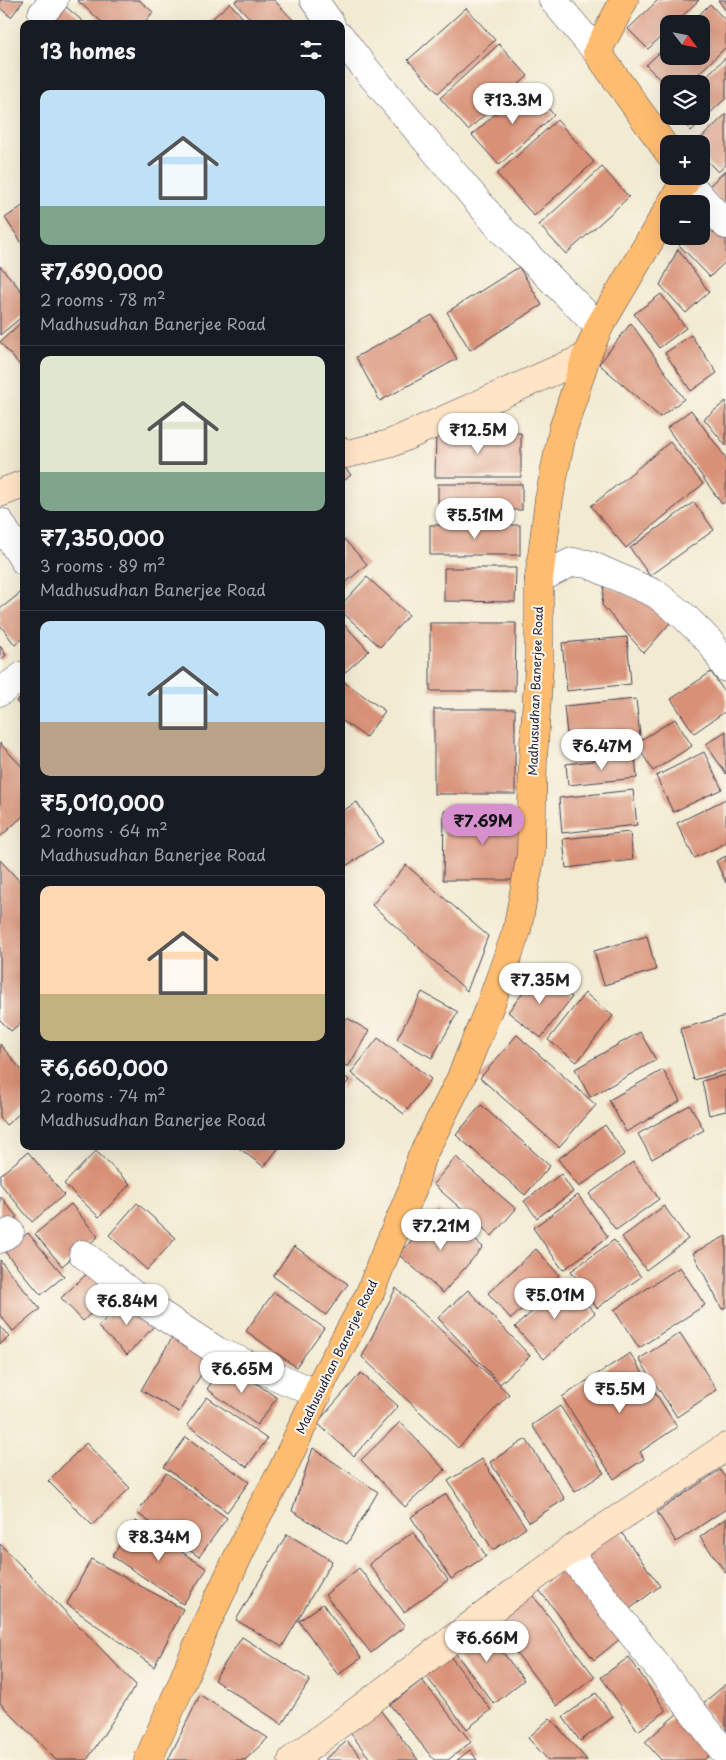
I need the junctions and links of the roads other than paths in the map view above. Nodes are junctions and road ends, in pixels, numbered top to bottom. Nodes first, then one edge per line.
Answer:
1 (314, 0) edge
2 (553, 0) edge
3 (624, 0) edge
4 (328, 20) edge
5 (345, 42) edge
6 (597, 52) junction
7 (660, 140) edge
8 (691, 185) edge
9 (660, 223) edge
10 (726, 225) edge
11 (599, 327) junction
12 (586, 357) junction
13 (345, 453) edge
14 (20, 486) edge
15 (0, 493) edge
16 (0, 522) edge
17 (20, 554) edge
18 (539, 579) junction
19 (726, 668) edge
20 (20, 678) edge
21 (0, 692) edge
22 (83, 1254) dead end
23 (318, 1394) junction
24 (726, 1447) edge
25 (568, 1552) junction
26 (726, 1754) edge
27 (148, 1760) edge
28 (292, 1760) edge

1 - 4 street
2 - 6 street
3 - 6 main road
5 - 11 street
6 - 7 main road
8 - 10 street
9 - 11 main road, Madhusudhan Banerjee Road
11 - 12 main road, Madhusudhan Banerjee Road
12 - 13 street
12 - 18 main road, Madhusudhan Banerjee Road
14 - 15 street
16 - 17 street
18 - 19 street
18 - 23 main road, Madhusudhan Banerjee Road
20 - 21 street
22 - 23 street
23 - 27 main road, Madhusudhan Banerjee Road
24 - 25 street
25 - 26 street
25 - 28 street

